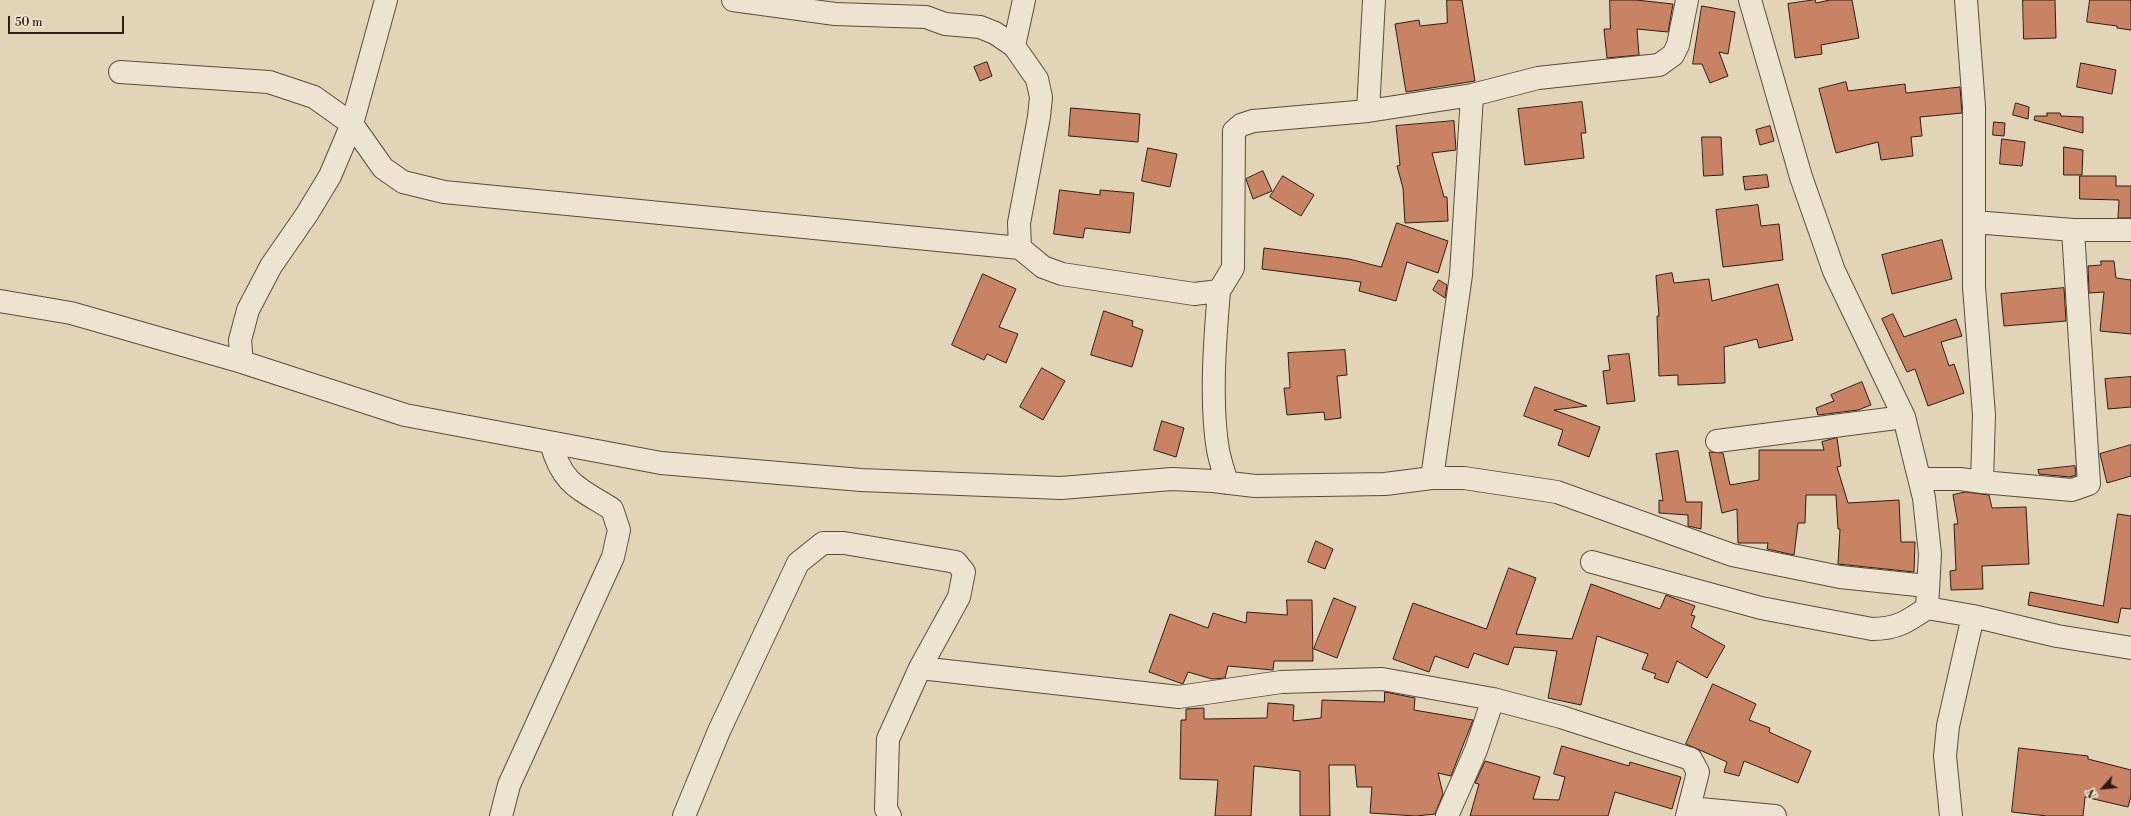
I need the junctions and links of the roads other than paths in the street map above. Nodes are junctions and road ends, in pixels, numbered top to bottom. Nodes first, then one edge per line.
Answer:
1 (386, 0) edge
2 (733, 0) edge
3 (1024, 0) edge
4 (1374, 0) edge
5 (1687, 0) edge
6 (1750, 0) edge
7 (1966, 0) edge
8 (1014, 46) junction
9 (120, 72) dead end
10 (1472, 95) junction
11 (1368, 111) junction
12 (352, 124) junction
13 (1974, 222) junction
14 (2073, 230) junction
15 (2131, 230) edge
16 (1020, 248) junction
17 (1219, 291) junction
18 (0, 301) edge
19 (242, 362) junction
20 (1904, 417) junction
21 (1717, 441) dead end
22 (550, 443) junction
23 (1432, 478) junction
24 (1920, 479) junction
25 (1982, 482) junction
26 (1227, 483) junction
27 (1592, 562) dead end
28 (1927, 586) junction
29 (1927, 608) junction
30 (1973, 616) junction
31 (2131, 648) edge
32 (920, 668) junction
33 (1493, 699) junction
34 (1688, 812) edge
35 (1955, 815) edge
36 (501, 816) edge
37 (684, 816) edge
38 (890, 816) edge
39 (1447, 816) edge
40 (1775, 816) edge

1 - 12 street
2 - 8 street
3 - 8 street
4 - 11 street
5 - 10 street
6 - 20 street
7 - 13 street
8 - 16 street
9 - 12 street
10 - 11 street
10 - 23 street
11 - 17 street
12 - 16 street
12 - 19 street
13 - 14 street
13 - 25 street
14 - 15 street
14 - 25 street
16 - 17 street
17 - 26 street
18 - 19 street
19 - 22 street
20 - 21 street
20 - 24 street
22 - 26 street
22 - 36 street
23 - 26 street
23 - 28 street
24 - 25 street
24 - 28 street
27 - 29 street
28 - 29 street
29 - 30 street
30 - 31 street
30 - 35 street
32 - 33 street
32 - 37 street
32 - 38 street
33 - 34 street
33 - 39 street
34 - 40 street

